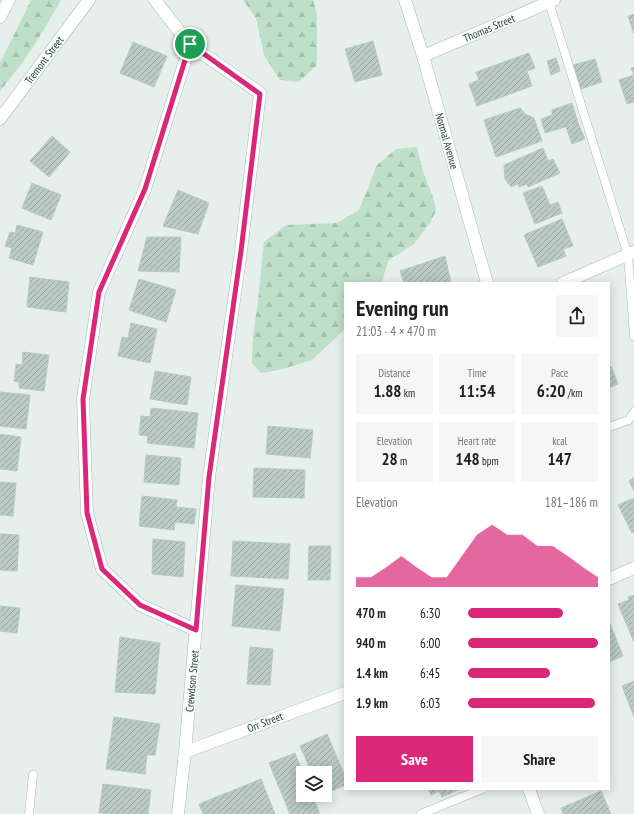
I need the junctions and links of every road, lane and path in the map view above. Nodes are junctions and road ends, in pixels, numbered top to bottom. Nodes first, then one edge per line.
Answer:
1 (9, 0) edge
2 (89, 0) edge
3 (155, 0) edge
4 (405, 0) edge
5 (552, 1) edge
6 (0, 18) edge
7 (190, 44) junction
8 (423, 56) junction
9 (0, 119) edge
10 (631, 254) edge
11 (487, 282) edge
12 (565, 282) edge
13 (634, 336) edge
14 (634, 412) edge
15 (610, 427) edge
16 (634, 568) edge
17 (610, 579) edge
18 (196, 630) junction
19 (344, 693) edge
20 (186, 752) junction
21 (33, 775) dead end
22 (480, 790) edge
23 (529, 790) edge
24 (28, 814) edge
25 (178, 814) edge
26 (421, 814) edge
27 (538, 814) edge

1 - 6 street
2 - 9 street, Tremont Street
3 - 7 street, Crewdson Street
4 - 8 street, Normal Avenue
5 - 8 street, Thomas Street
5 - 10 lane
7 - 18 street, Crewdson Street
7 - 18 street
8 - 11 street, Normal Avenue
10 - 12 street
10 - 13 lane
14 - 15 lane
16 - 17 street
18 - 20 street, Crewdson Street
19 - 20 street, Orr Street
20 - 25 street, Crewdson Street
21 - 24 lane
22 - 26 lane
23 - 27 street

